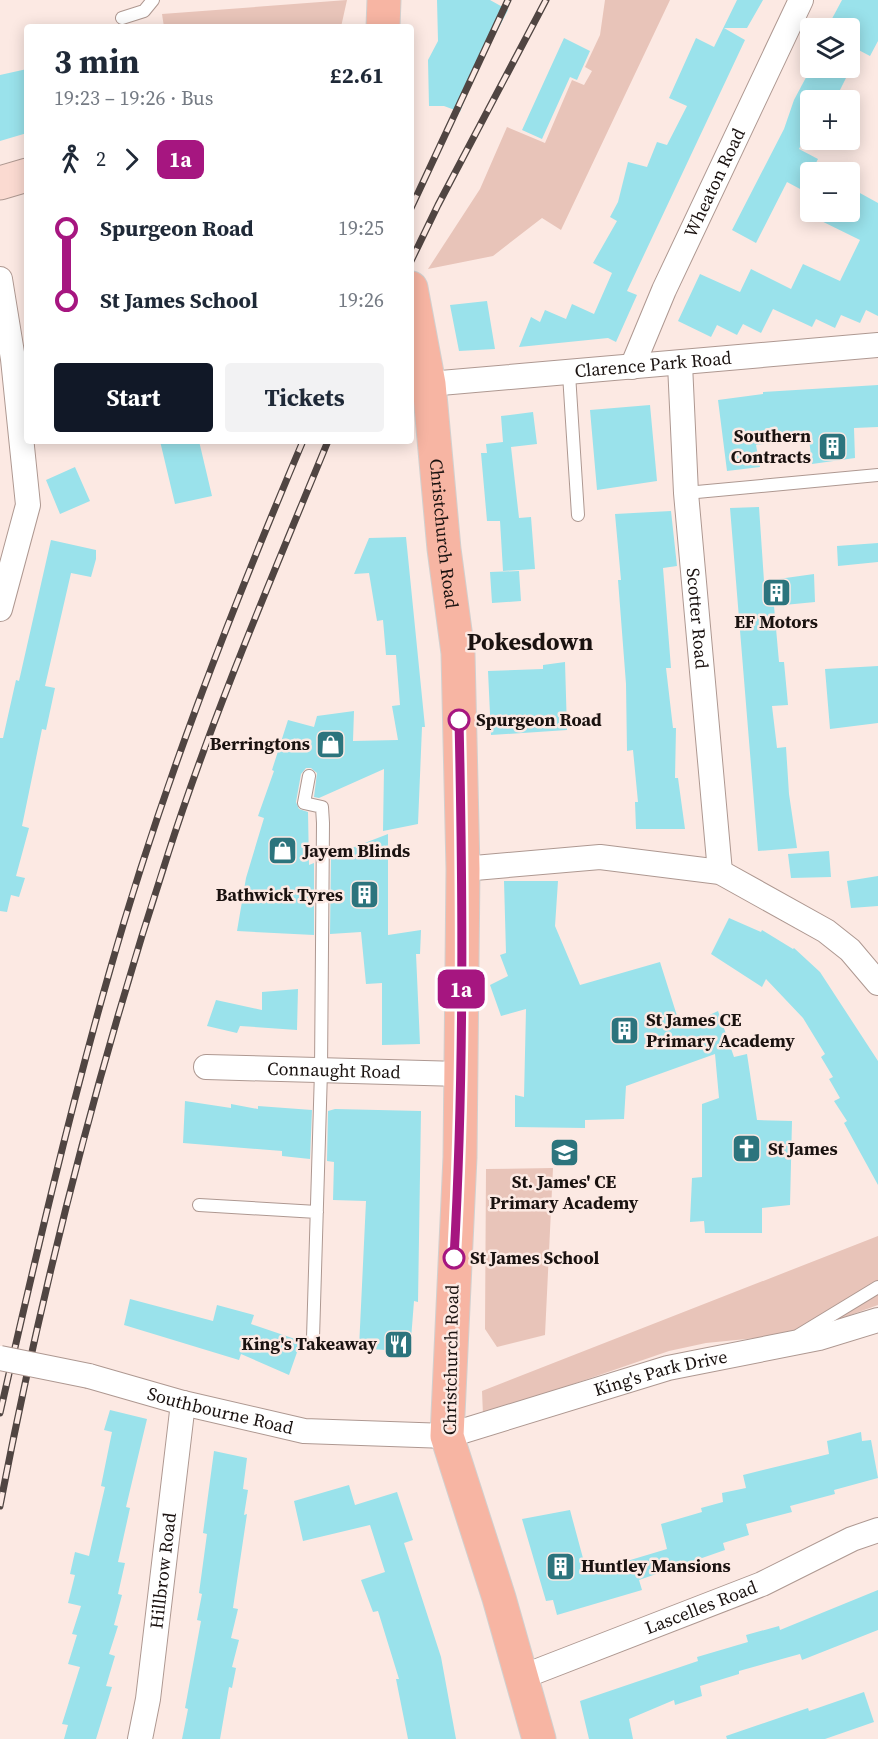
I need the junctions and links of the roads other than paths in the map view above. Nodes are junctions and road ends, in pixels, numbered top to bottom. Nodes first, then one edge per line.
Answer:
1 (153, 0) edge
2 (384, 0) edge
3 (801, 0) edge
4 (122, 18) dead end
5 (383, 24) edge
6 (24, 176) edge
7 (0, 183) edge
8 (0, 279) edge
9 (414, 301) edge
10 (878, 345) edge
11 (20, 357) edge
12 (680, 364) junction
13 (632, 367) junction
14 (570, 374) junction
15 (429, 384) junction
16 (24, 431) edge
17 (25, 444) edge
18 (878, 475) edge
19 (686, 493) junction
20 (578, 514) dead end
21 (0, 609) edge
22 (309, 776) dead end
23 (463, 869) junction
24 (720, 872) junction
25 (878, 983) edge
26 (206, 1067) dead end
27 (321, 1071) junction
28 (460, 1074) junction
29 (199, 1205) dead end
30 (317, 1212) junction
31 (878, 1287) edge
32 (878, 1320) edge
33 (313, 1338) dead end
34 (782, 1345) junction
35 (0, 1358) edge
36 (183, 1403) junction
37 (447, 1436) junction
38 (878, 1530) edge
39 (522, 1677) junction
40 (140, 1739) edge
41 (539, 1739) edge

1 - 4 lane
2 - 5 main road
3 - 13 street, Wheaton Road
6 - 7 street
8 - 11 street
9 - 15 main road, Christchurch Road
10 - 12 street, Clarence Park Road
11 - 16 street
12 - 13 street, Clarence Park Road
12 - 19 street, Scotter Road
13 - 14 street, Clarence Park Road
14 - 15 street, Clarence Park Road
14 - 20 lane
15 - 23 main road, Christchurch Road
17 - 21 street
18 - 19 lane
19 - 24 street, Scotter Road
22 - 27 lane
23 - 24 street
23 - 28 main road, Christchurch Road
24 - 25 street
26 - 27 street, Connaught Road
27 - 28 street, Connaught Road
27 - 30 lane
28 - 37 main road, Christchurch Road
29 - 30 lane
30 - 33 lane
31 - 34 lane
32 - 34 street, King's Park Drive
34 - 37 street, King's Park Drive
35 - 36 street, Southbourne Road, bridge
36 - 37 street, Southbourne Road
36 - 40 street, Hillbrow Road
37 - 39 main road, Christchurch Road
38 - 39 street, Lascelles Road
39 - 41 main road, Christchurch Road

